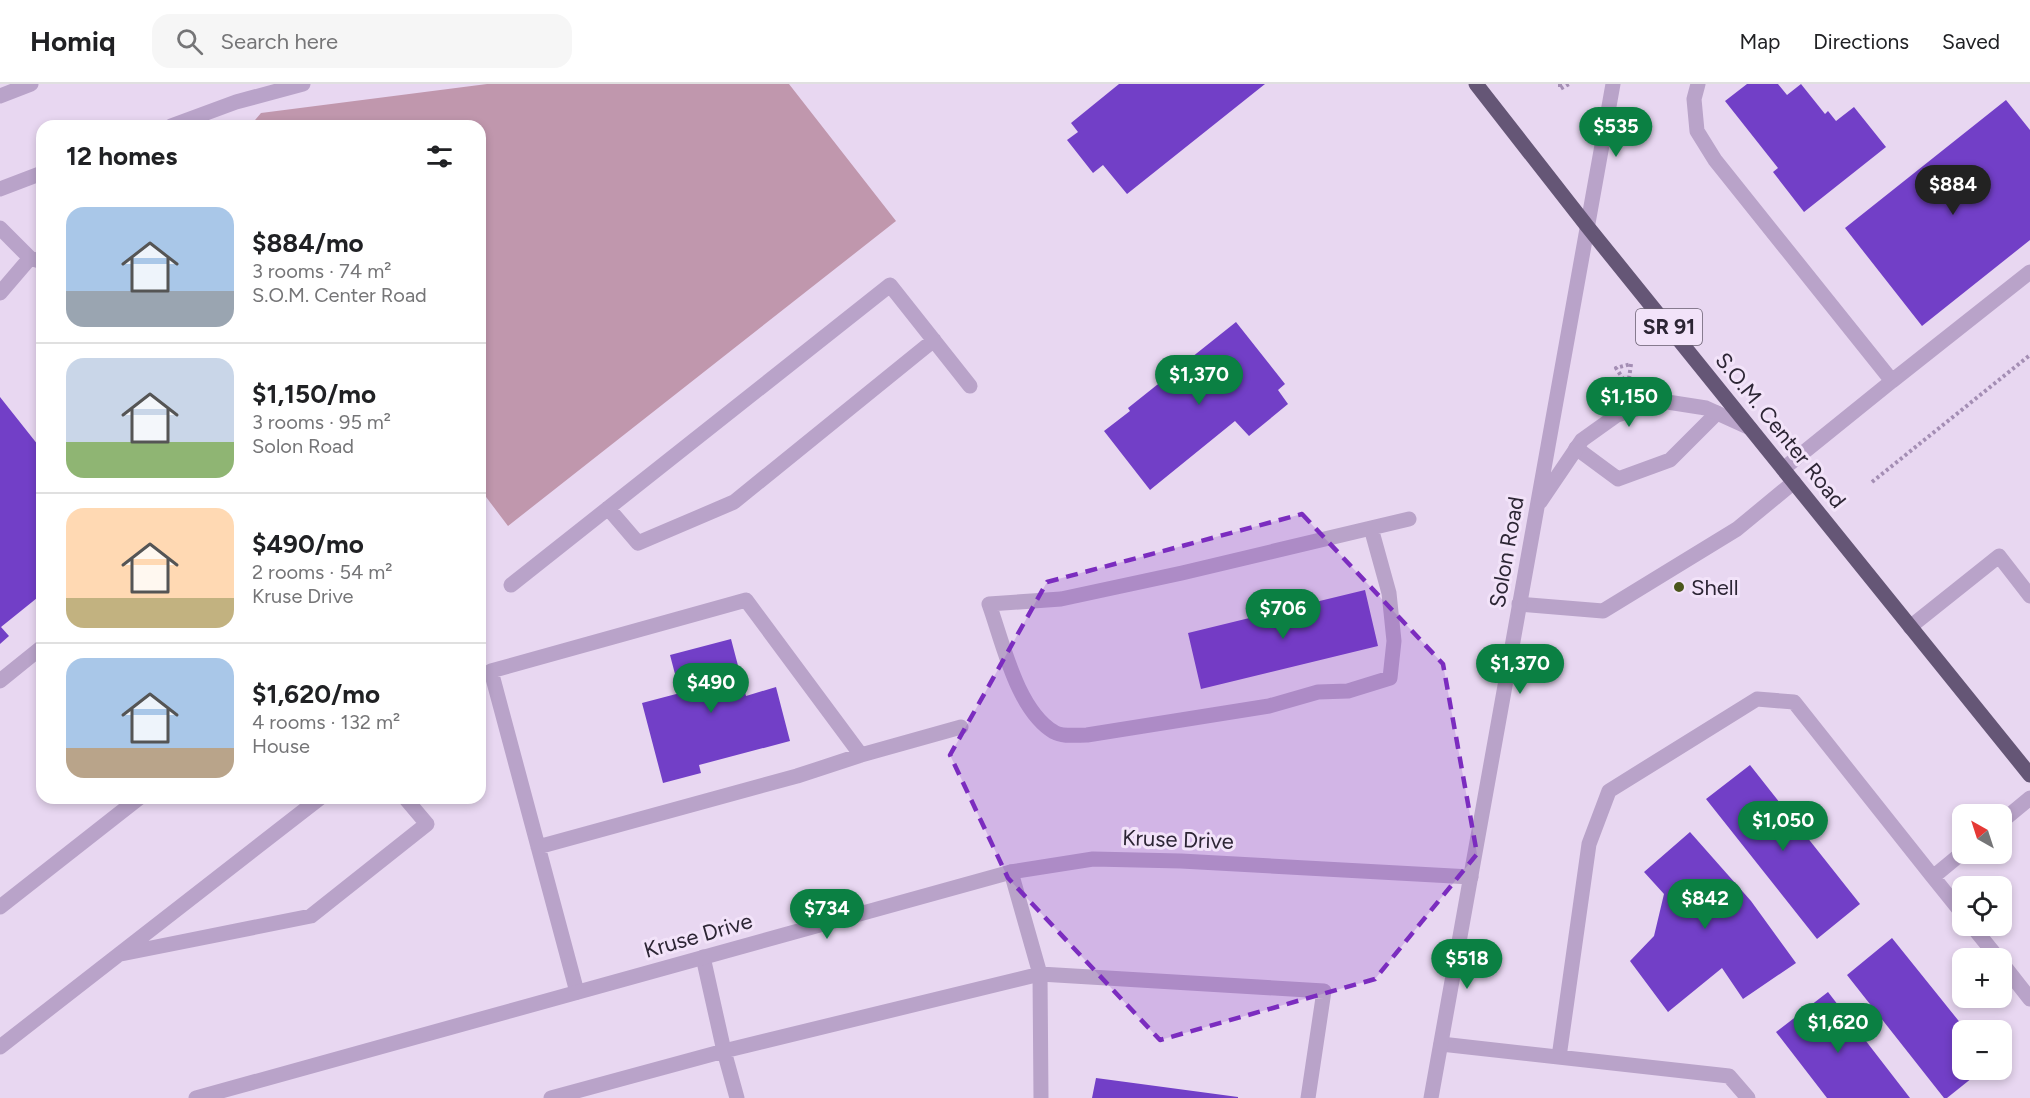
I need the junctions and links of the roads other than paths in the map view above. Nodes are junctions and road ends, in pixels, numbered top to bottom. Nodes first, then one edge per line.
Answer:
1 (31, 84) edge
2 (303, 84) edge
3 (1476, 84) edge
4 (1613, 84) edge
5 (1698, 84) edge
6 (0, 96) edge
7 (194, 120) edge
8 (36, 175) edge
9 (0, 189) edge
10 (1587, 226) junction
11 (0, 228) edge
12 (36, 260) edge
13 (2030, 272) edge
14 (0, 293) edge
15 (934, 340) junction
16 (1892, 381) junction
17 (970, 386) dead end
18 (1717, 413) junction
19 (1750, 428) junction
20 (1576, 448) junction
21 (1783, 469) junction
22 (1794, 482) junction
23 (1536, 507) junction
24 (608, 508) junction
25 (1409, 519) dead end
26 (1371, 528) junction
27 (511, 585) dead end
28 (2030, 596) edge
29 (1519, 604) junction
30 (1910, 627) junction
31 (36, 652) edge
32 (0, 681) edge
33 (961, 727) dead end
34 (861, 755) junction
35 (2030, 775) edge
36 (2030, 798) edge
37 (131, 804) edge
38 (312, 804) edge
39 (410, 804) edge
40 (2012, 813) edge
41 (538, 847) junction
42 (1952, 862) edge
43 (1011, 872) junction
44 (1471, 877) junction
45 (1933, 877) junction
46 (1952, 901) edge
47 (0, 907) edge
48 (1980, 936) edge
49 (1990, 948) edge
50 (118, 954) junction
51 (703, 957) junction
52 (1040, 974) junction
53 (2012, 976) edge
54 (577, 992) junction
55 (2030, 999) edge
56 (1441, 1044) junction
57 (0, 1047) edge
58 (724, 1051) junction
59 (1560, 1057) junction
60 (196, 1098) edge
61 (551, 1098) edge
62 (737, 1098) edge
63 (1041, 1098) edge
64 (1308, 1098) edge
65 (1431, 1098) edge
66 (1748, 1098) edge

1 - 6 street
2 - 7 street
3 - 10 main road, S.O.M. Center Road / SR 91
4 - 10 street, Solon Road
5 - 16 street
8 - 9 street
10 - 19 main road, S.O.M. Center Road / SR 91
10 - 23 street, Solon Road
11 - 12 street
12 - 14 street
13 - 16 street
15 - 17 street
15 - 24 street
15 - 24 street
16 - 21 street
18 - 19 street
18 - 20 street
18 - 20 street
19 - 21 main road, S.O.M. Center Road / SR 91
20 - 23 street
21 - 22 main road, S.O.M. Center Road / SR 91
22 - 29 street
22 - 30 main road, S.O.M. Center Road / SR 91
23 - 29 street, Solon Road
24 - 27 street
25 - 26 street
26 - 26 street
28 - 30 street
29 - 44 street, Solon Road
30 - 35 main road, S.O.M. Center Road / SR 91
31 - 32 street
33 - 34 street
34 - 41 street
34 - 41 street
36 - 40 street
37 - 47 street
38 - 50 street
39 - 50 street
41 - 54 street
42 - 45 street
43 - 44 street, Kruse Drive
43 - 51 street, Kruse Drive
43 - 52 street
44 - 56 street, Solon Road
45 - 46 street
45 - 59 street
48 - 49 street
50 - 57 street
51 - 54 street, Kruse Drive
51 - 58 street
52 - 58 street
52 - 63 street
52 - 64 street
53 - 55 street
54 - 60 street, Kruse Drive
56 - 59 street
56 - 65 street, Solon Road
58 - 61 street
58 - 62 street
59 - 66 street

